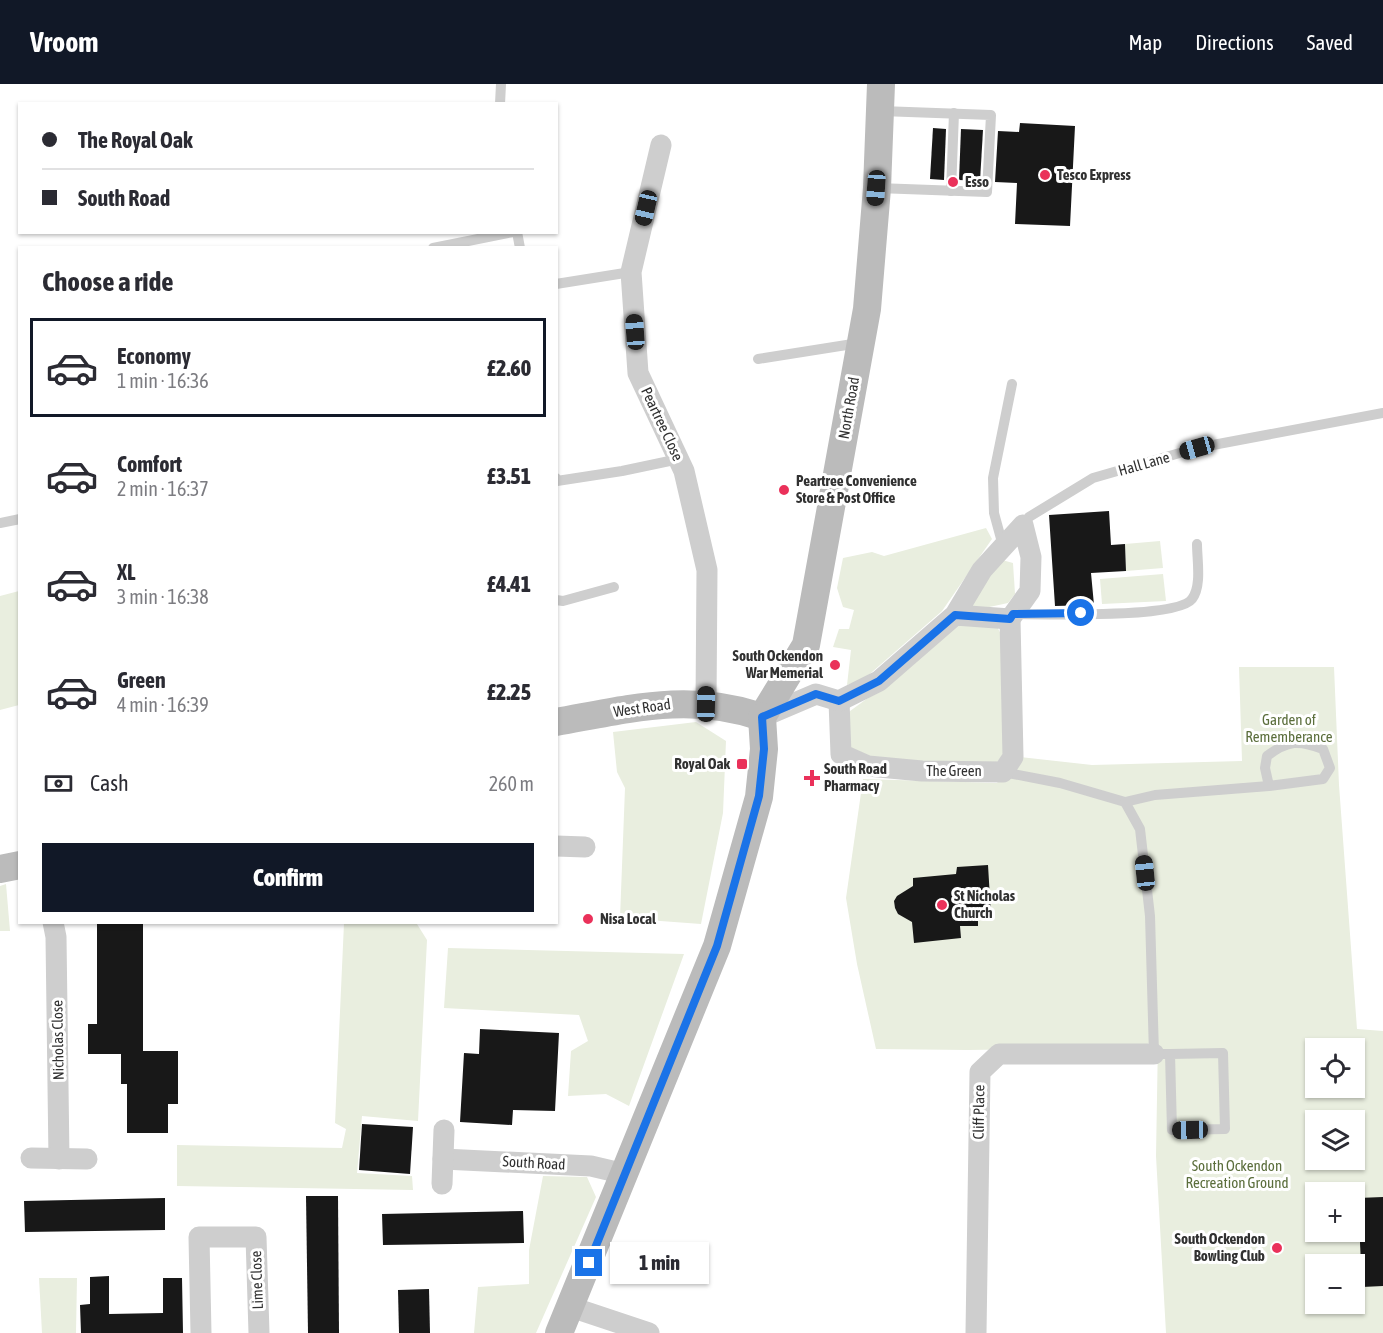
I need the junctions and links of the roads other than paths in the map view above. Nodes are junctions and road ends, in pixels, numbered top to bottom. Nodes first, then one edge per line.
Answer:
1 (501, 84) edge
2 (880, 98) edge
3 (500, 102) edge
4 (954, 114) junction
5 (661, 146) dead end
6 (876, 188) junction
7 (951, 191) junction
8 (505, 234) edge
9 (443, 246) edge
10 (631, 272) junction
11 (558, 284) edge
12 (861, 343) junction
13 (758, 359) dead end
14 (1012, 384) dead end
15 (1383, 413) edge
16 (679, 459) junction
17 (558, 481) edge
18 (18, 519) edge
19 (0, 523) edge
20 (1023, 525) junction
21 (1197, 544) dead end
22 (1003, 547) junction
23 (614, 587) dead end
24 (558, 600) edge
25 (955, 615) junction
26 (1011, 617) junction
27 (839, 701) junction
28 (706, 704) junction
29 (762, 717) junction
30 (558, 722) edge
31 (1003, 771) junction
32 (1269, 786) junction
33 (1125, 802) junction
34 (558, 846) edge
35 (585, 847) dead end
36 (18, 865) edge
37 (0, 869) edge
38 (54, 924) edge
39 (1162, 1054) junction
40 (444, 1130) dead end
41 (31, 1158) dead end
42 (59, 1159) junction
43 (87, 1159) dead end
44 (443, 1159) junction
45 (625, 1174) junction
46 (442, 1184) dead end
47 (571, 1307) junction
48 (201, 1333) edge
49 (259, 1333) edge
50 (559, 1333) edge
51 (649, 1333) edge
52 (976, 1333) edge

1 - 3 lane
2 - 4 lane
2 - 6 main road, North Road
4 - 7 lane
4 - 7 lane
5 - 10 street, Peartree Close
6 - 7 lane
6 - 12 main road, North Road
8 - 9 lane
10 - 11 lane
10 - 16 street, Peartree Close
12 - 13 lane
12 - 29 main road, North Road
14 - 22 lane
15 - 20 lane, Hall Lane
16 - 17 lane
16 - 28 street, Peartree Close
18 - 19 lane
20 - 22 street
20 - 26 street
21 - 26 lane
22 - 25 street
23 - 24 lane
25 - 26 street
25 - 27 street
26 - 31 street, The Green
27 - 29 street
27 - 31 street, The Green
28 - 29 main road, West Road
28 - 30 main road, West Road
29 - 45 main road
31 - 33 lane
32 - 32 lane
32 - 33 lane
33 - 39 lane
34 - 35 street
36 - 37 main road
38 - 42 street, Nicholas Close
39 - 39 lane
39 - 52 street, Cliff Place
40 - 44 street
41 - 42 street
42 - 43 street
44 - 45 street, South Road
44 - 46 street
45 - 47 main road
47 - 50 main road
47 - 51 street
48 - 49 street, Lime Close

